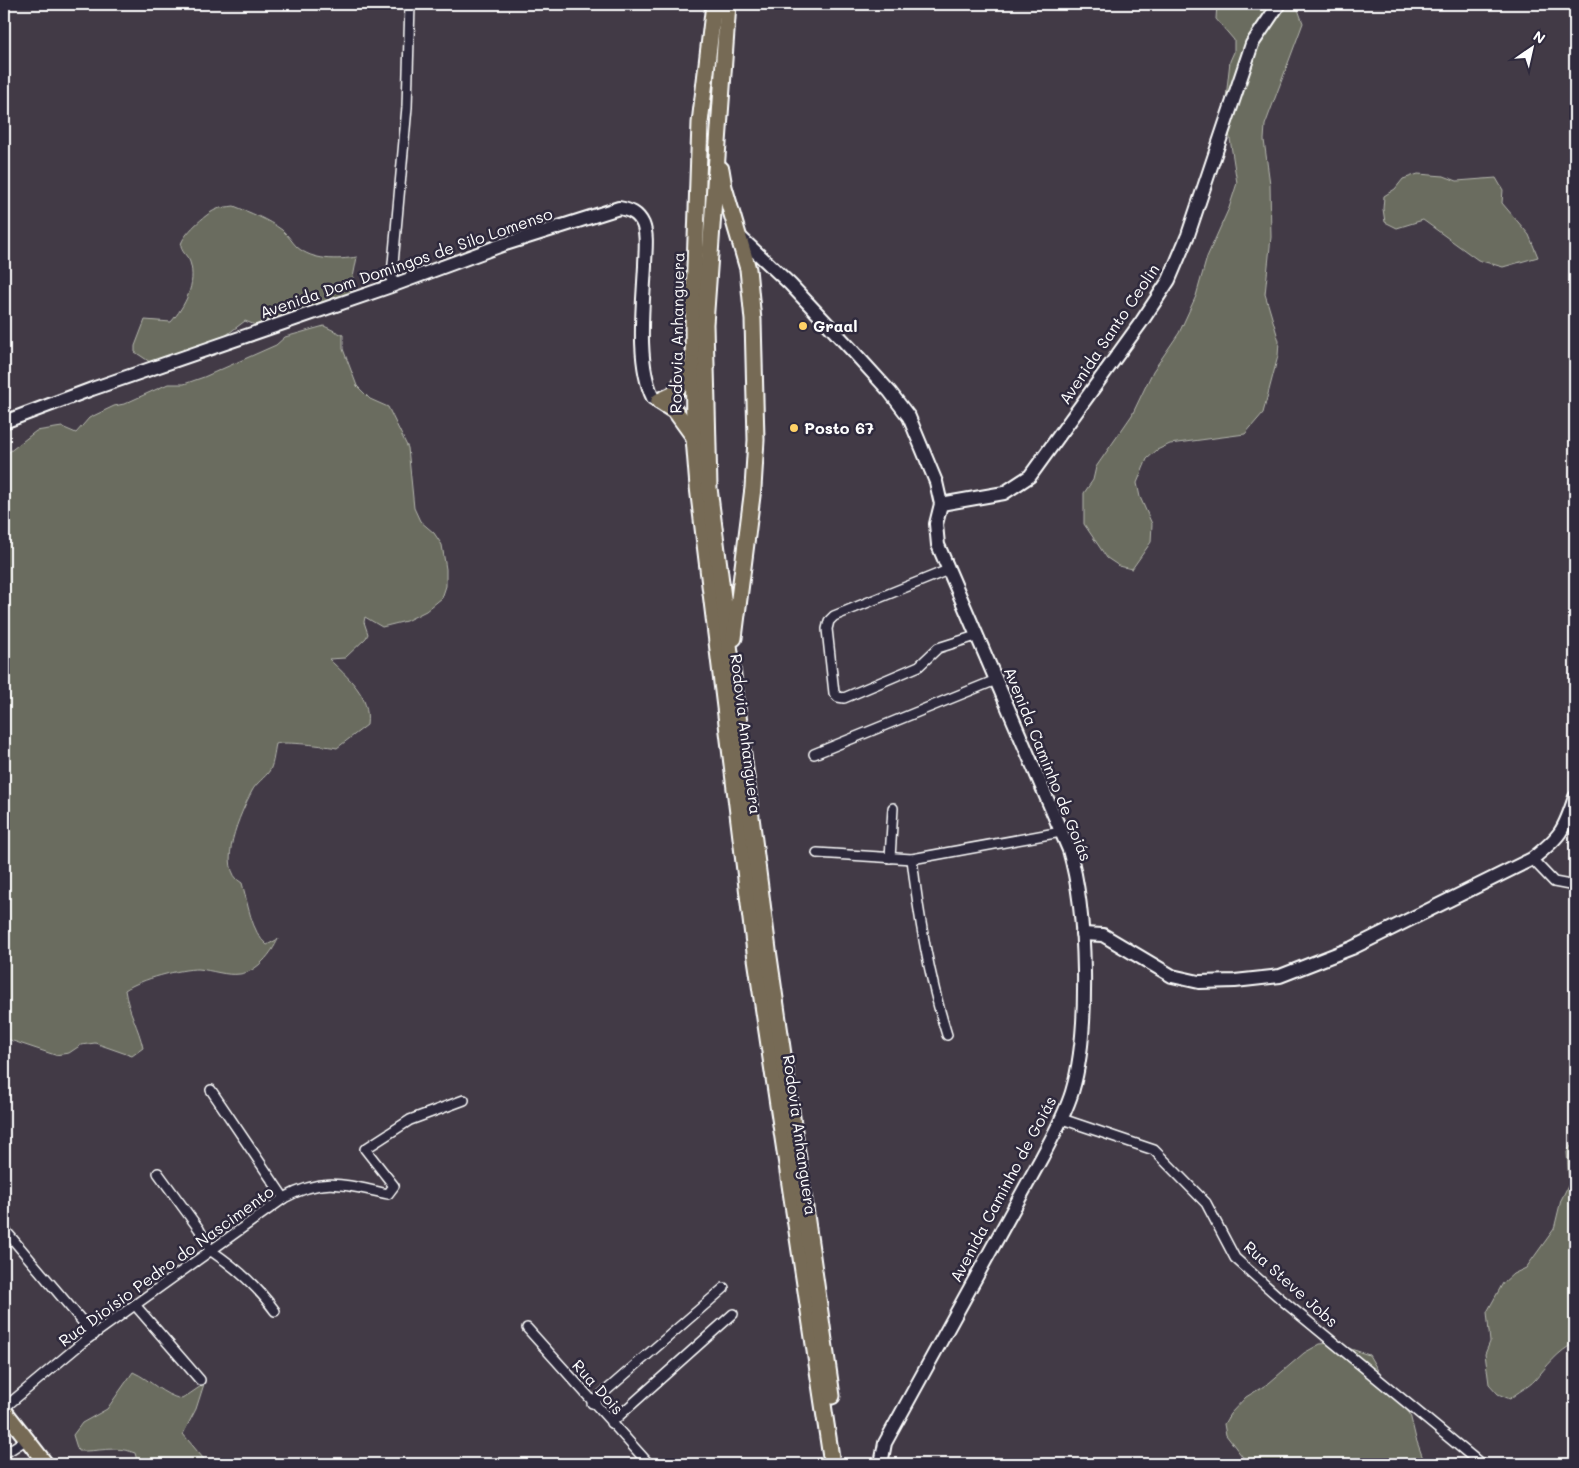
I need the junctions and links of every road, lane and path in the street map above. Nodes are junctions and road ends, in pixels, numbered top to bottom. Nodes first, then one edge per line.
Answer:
1 (410, 4) edge
2 (714, 4) edge
3 (728, 4) edge
4 (1279, 4) edge
5 (717, 133) junction
6 (736, 234) junction
7 (391, 286) junction
8 (692, 364) junction
9 (659, 401) junction
10 (4, 422) edge
11 (694, 438) junction
12 (941, 504) junction
13 (948, 570) junction
14 (976, 636) junction
15 (731, 659) junction
16 (996, 680) junction
17 (814, 754) dead end
18 (1575, 797) edge
19 (893, 808) dead end
20 (1061, 832) junction
21 (817, 853) dead end
22 (890, 858) junction
23 (912, 859) junction
24 (1532, 859) junction
25 (1575, 886) edge
26 (1082, 934) junction
27 (946, 1035) dead end
28 (211, 1090) dead end
29 (464, 1100) dead end
30 (1062, 1119) junction
31 (158, 1173) dead end
32 (284, 1198) junction
33 (4, 1229) edge
34 (210, 1250) junction
35 (724, 1288) dead end
36 (135, 1305) junction
37 (275, 1311) dead end
38 (733, 1314) dead end
39 (527, 1328) dead end
40 (94, 1335) junction
41 (200, 1380) dead end
42 (592, 1403) junction
43 (4, 1409) edge
44 (611, 1423) junction
45 (27, 1438) junction
46 (4, 1454) edge
47 (46, 1464) edge
48 (648, 1464) edge
49 (832, 1464) edge
50 (842, 1464) edge
51 (881, 1464) edge
52 (1481, 1464) edge

1 - 7 street
2 - 8 highway, Rodovia Anhanguera
3 - 5 highway, Rodovia Anhanguera
4 - 12 street, Avenida Santo Ceolin
5 - 6 highway
5 - 15 highway, Rodovia Anhanguera
6 - 12 street, Avenida Caminho de Goiás
6 - 15 highway
7 - 9 street, Avenida Dom Domingos de Silo Lomenso
7 - 10 street, Avenida Dom Domingos de Silo Lomenso
8 - 9 highway
8 - 11 highway, Rodovia Anhanguera
9 - 11 highway
11 - 49 highway, Rodovia Anhanguera
12 - 13 street, Avenida Caminho de Goiás
13 - 14 street, Avenida Caminho de Goiás
13 - 14 street
14 - 16 street, Avenida Caminho de Goiás
15 - 50 highway, Rodovia Anhanguera
16 - 17 street
16 - 20 street, Avenida Caminho de Goiás
18 - 24 street
19 - 22 street
20 - 23 street
20 - 26 street, Avenida Caminho de Goiás
21 - 22 street
22 - 23 street
23 - 27 street
24 - 25 street
24 - 26 street
26 - 30 street, Avenida Caminho de Goiás
28 - 32 street
29 - 32 street, Rua Dioísio Pedro do Nascimento
30 - 51 street, Avenida Caminho de Goiás
30 - 52 street, Rua Steve Jobs
31 - 34 street
32 - 34 street, Rua Dioísio Pedro do Nascimento
33 - 40 street
34 - 36 street, Rua Dioísio Pedro do Nascimento
34 - 37 street
35 - 42 street
36 - 40 street, Rua Dioísio Pedro do Nascimento
36 - 41 street
38 - 44 street
39 - 42 street, Rua Dois
40 - 43 street, Rua Dioísio Pedro do Nascimento
42 - 44 street, Rua Dois
43 - 45 main road
44 - 48 street, Rua Dois
45 - 46 street
45 - 47 main road

